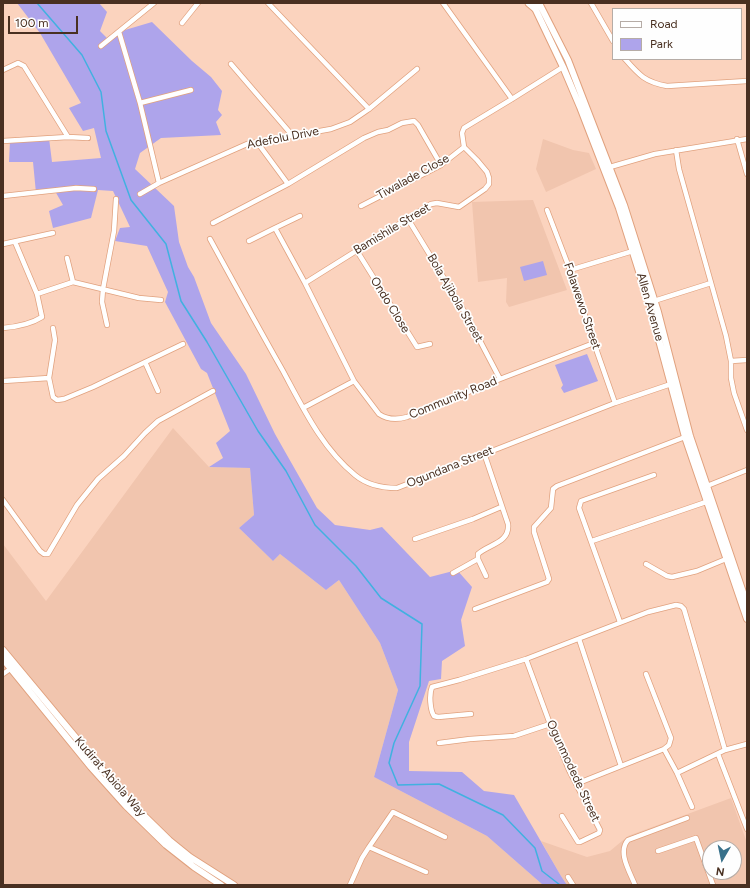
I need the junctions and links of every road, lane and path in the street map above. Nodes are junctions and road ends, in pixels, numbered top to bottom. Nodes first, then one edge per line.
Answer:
1 (154, 3) edge
2 (198, 3) edge
3 (268, 3) edge
4 (443, 3) edge
5 (591, 3) edge
6 (534, 4) edge
7 (182, 23) dead end
8 (119, 32) junction
9 (612, 39) edge
10 (101, 46) dead end
11 (626, 60) edge
12 (231, 64) dead end
13 (563, 67) junction
14 (3, 70) edge
15 (417, 70) dead end
16 (747, 81) edge
17 (191, 90) dead end
18 (512, 99) junction
19 (140, 103) junction
20 (369, 109) junction
21 (292, 135) junction
22 (68, 137) junction
23 (88, 138) dead end
24 (747, 138) edge
25 (737, 139) junction
26 (3, 141) edge
27 (257, 142) junction
28 (464, 147) junction
29 (676, 150) junction
30 (440, 165) junction
31 (610, 168) junction
32 (747, 174) edge
33 (159, 183) junction
34 (288, 184) junction
35 (94, 189) dead end
36 (140, 194) dead end
37 (3, 196) edge
38 (116, 199) dead end
39 (361, 206) dead end
40 (547, 210) dead end
41 (300, 216) dead end
42 (408, 218) junction
43 (213, 223) dead end
44 (275, 228) junction
45 (53, 233) dead end
46 (210, 238) dead end
47 (249, 241) dead end
48 (15, 242) junction
49 (3, 244) edge
50 (357, 251) junction
51 (633, 251) junction
52 (67, 258) dead end
53 (570, 270) junction
54 (73, 282) junction
55 (305, 283) junction
56 (712, 283) junction
57 (103, 288) junction
58 (37, 294) junction
59 (161, 300) dead end
60 (654, 301) junction
61 (107, 325) dead end
62 (3, 328) edge
63 (53, 328) dead end
64 (594, 343) junction
65 (183, 344) dead end
66 (430, 344) dead end
67 (747, 360) edge
68 (731, 361) junction
69 (144, 362) junction
70 (49, 378) junction
71 (500, 379) junction
72 (3, 381) edge
73 (354, 381) junction
74 (671, 384) junction
75 (158, 391) dead end
76 (213, 391) dead end
77 (615, 403) junction
78 (304, 408) junction
79 (747, 414) edge
80 (741, 415) junction
81 (747, 430) edge
82 (685, 437) junction
83 (484, 453) junction
84 (747, 470) edge
85 (654, 475) dead end
86 (707, 486) junction
87 (3, 500) edge
88 (706, 502) junction
89 (501, 507) junction
90 (416, 539) dead end
91 (592, 541) junction
92 (478, 559) junction
93 (726, 559) junction
94 (646, 564) dead end
95 (453, 573) dead end
96 (486, 576) dead end
97 (747, 604) edge
98 (474, 609) dead end
99 (747, 619) edge
100 (620, 622) junction
101 (579, 639) junction
102 (3, 650) edge
103 (3, 659) edge
104 (526, 659) junction
105 (13, 667) junction
106 (3, 674) edge
107 (646, 674) dead end
108 (471, 714) dead end
109 (550, 724) junction
110 (439, 743) dead end
111 (747, 744) edge
112 (664, 749) junction
113 (725, 750) junction
114 (718, 754) junction
115 (621, 766) junction
116 (677, 773) junction
117 (576, 784) junction
118 (692, 807) dead end
119 (562, 816) dead end
120 (687, 818) dead end
121 (747, 829) edge
122 (445, 837) dead end
123 (369, 847) junction
124 (658, 851) dead end
125 (426, 872) dead end
126 (568, 877) dead end
127 (221, 885) edge
128 (234, 885) edge
129 (350, 885) edge
130 (573, 885) edge
131 (635, 885) edge
132 (713, 885) edge

1 - 8 street
2 - 7 street
3 - 20 street
4 - 18 street
5 - 9 street
6 - 13 main road, Allen Avenue
6 - 31 main road, Allen Avenue
8 - 10 street
8 - 19 street
11 - 16 street
12 - 21 street
13 - 18 street
13 - 51 main road, Allen Avenue
14 - 22 street
15 - 20 street, Adefolu Drive
17 - 19 street
18 - 28 street
19 - 33 street
20 - 21 street, Adefolu Drive
21 - 27 street, Adefolu Drive
22 - 23 street
22 - 26 street
24 - 25 street
25 - 29 street
25 - 32 street
27 - 33 street, Adefolu Drive
27 - 34 street
28 - 30 street, Tiwalade Close
28 - 42 street, Bamishile Street
29 - 31 street
29 - 56 street
30 - 34 street
30 - 39 street, Tiwalade Close
31 - 60 main road, Allen Avenue
33 - 36 street, Adefolu Drive
34 - 43 street
35 - 37 street
38 - 57 street
40 - 53 street, Folawewo Street
41 - 44 street
42 - 50 street, Bamishile Street
42 - 71 street, Bola Ajibola Street
44 - 47 street
44 - 55 street, Community Road
45 - 48 street
46 - 78 street, Ogundana Street
48 - 49 street
48 - 58 street
50 - 55 street, Bamishile Street
50 - 66 street, Ondo Close
51 - 53 street
51 - 74 main road, Allen Avenue
52 - 54 street
53 - 64 street, Folawewo Street
54 - 57 street
54 - 58 street
55 - 73 street, Community Road
56 - 60 street
56 - 68 street
57 - 59 street
57 - 61 street
58 - 62 street
60 - 86 main road, Allen Avenue
63 - 70 street
64 - 71 street, Community Road
64 - 77 street, Folawewo Street
65 - 69 street
67 - 68 street
68 - 80 street
69 - 70 street
69 - 75 street
70 - 72 street
71 - 73 street, Community Road
73 - 78 street
74 - 77 street, Ogundana Street
74 - 82 main road, Allen Avenue
76 - 87 street
77 - 83 street, Ogundana Street
78 - 83 street, Ogundana Street
79 - 80 street
80 - 81 street
82 - 88 main road, Allen Avenue
82 - 98 street
83 - 89 street
84 - 86 street
85 - 91 street
86 - 97 main road, Allen Avenue
88 - 91 street
88 - 93 main road, Allen Avenue
89 - 90 street
89 - 92 street
91 - 100 street
92 - 95 street
92 - 96 street
93 - 94 street
93 - 99 main road, Allen Avenue
100 - 101 street
100 - 113 street
101 - 104 street
101 - 115 street
102 - 105 main road, Kudirat Abiola Way
103 - 105 main road, Kudirat Abiola Way
104 - 108 street
104 - 109 street, Ogunmodede Street
105 - 106 street
105 - 127 main road, Kudirat Abiola Way
105 - 128 main road, Kudirat Abiola Way
107 - 112 street
109 - 110 street
109 - 117 street, Ogunmodede Street
111 - 113 street
112 - 115 street
112 - 116 street
113 - 114 street
114 - 116 street
114 - 121 street
115 - 117 street
116 - 118 street
117 - 119 street, Ogunmodede Street
120 - 131 street
122 - 123 street
123 - 125 street
123 - 129 street
124 - 132 street
126 - 130 street

